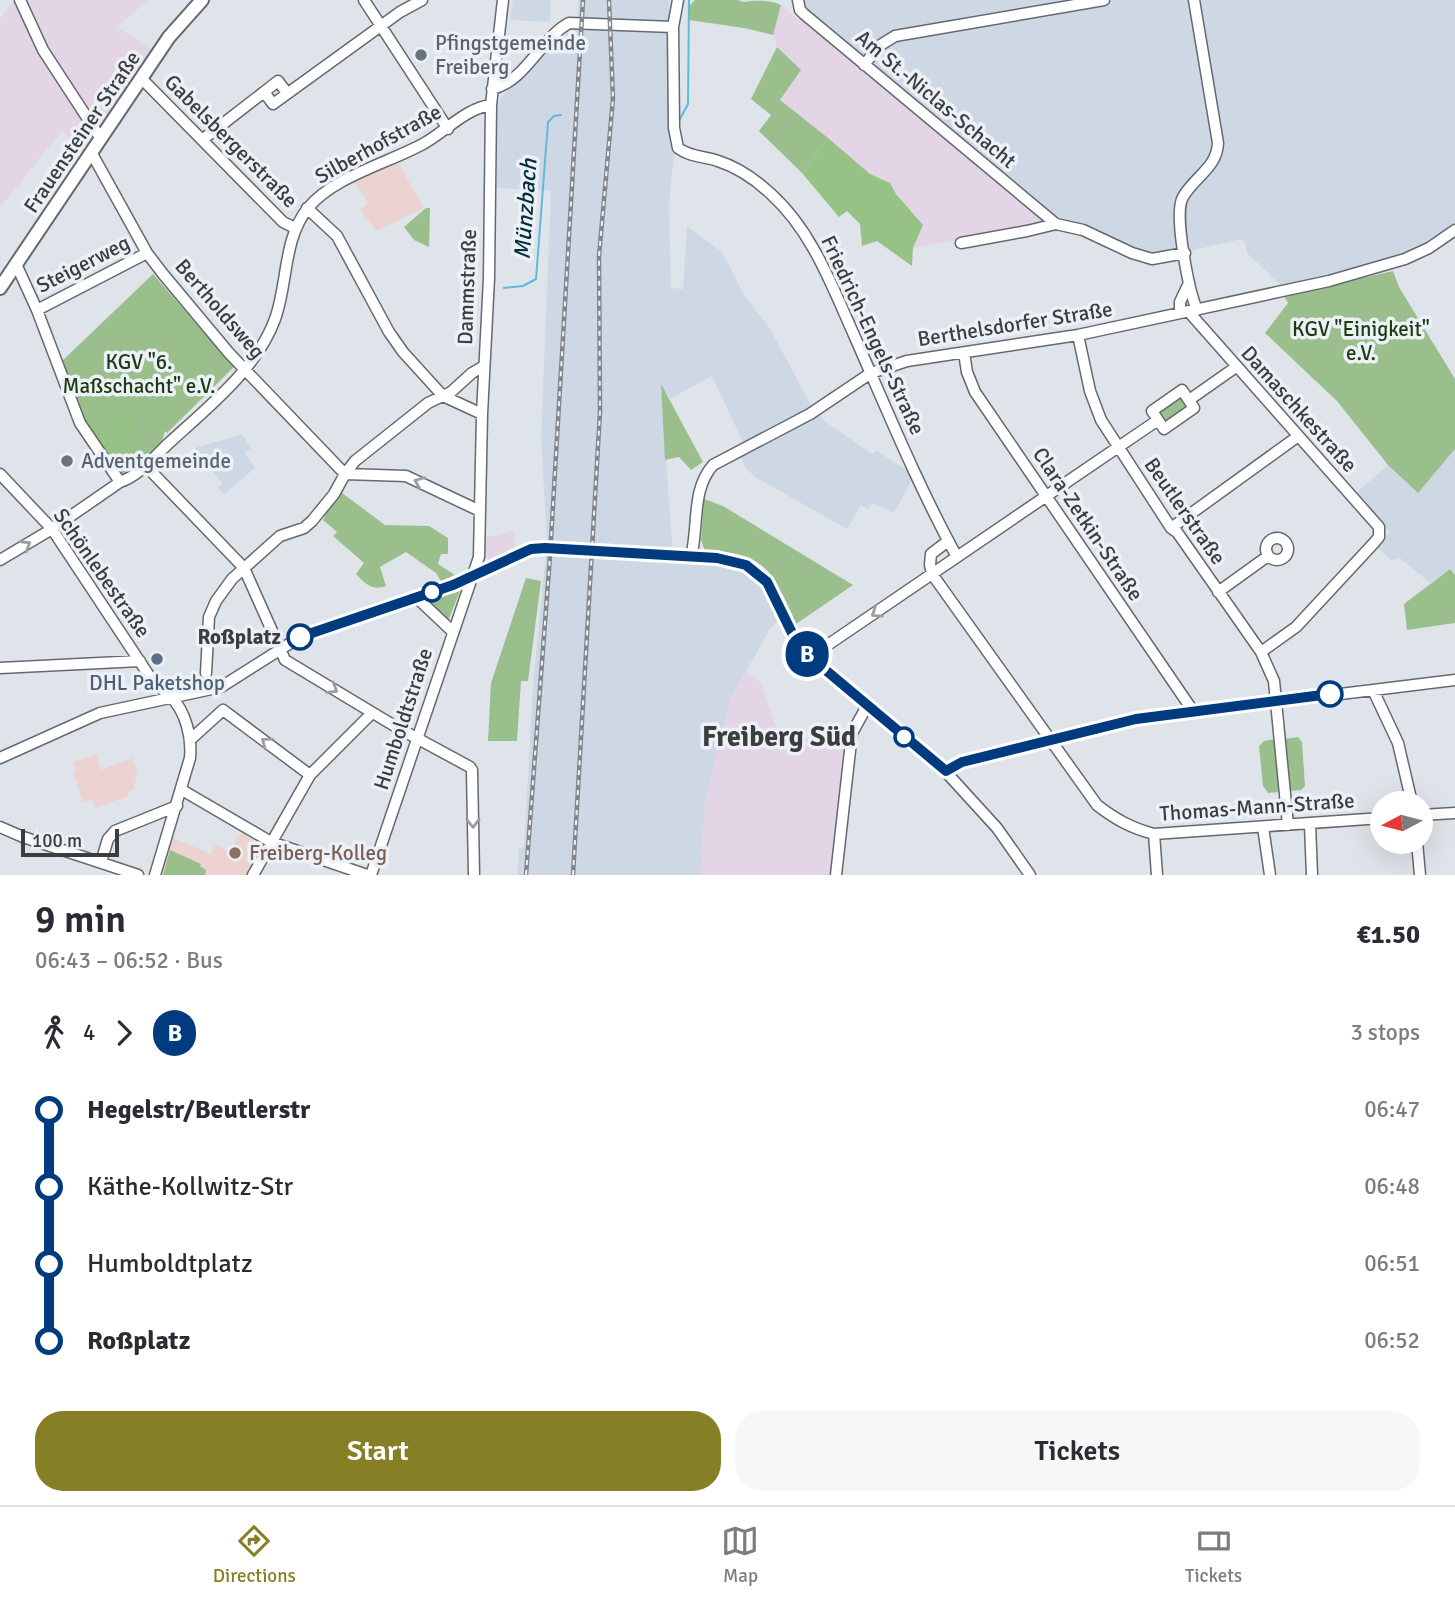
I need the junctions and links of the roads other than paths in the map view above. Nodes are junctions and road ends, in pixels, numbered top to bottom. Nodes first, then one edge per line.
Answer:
1 (20, 0) edge
2 (202, 0) edge
3 (364, 0) edge
4 (422, 0) edge
5 (503, 0) edge
6 (678, 0) edge
7 (798, 0) edge
8 (1104, 0) edge
9 (1194, 0) edge
10 (381, 26) junction
11 (673, 27) junction
12 (864, 65) junction
13 (141, 78) junction
14 (492, 89) junction
15 (264, 92) junction
16 (288, 93) junction
17 (491, 105) junction
18 (448, 129) junction
19 (101, 139) junction
20 (202, 140) junction
21 (91, 152) junction
22 (307, 208) junction
23 (1056, 224) junction
24 (295, 228) junction
25 (1455, 230) edge
26 (961, 243) dead end
27 (147, 253) junction
28 (1185, 253) junction
29 (16, 264) junction
30 (1188, 285) junction
31 (0, 288) edge
32 (37, 310) junction
33 (1188, 311) junction
34 (1078, 335) junction
35 (964, 353) junction
36 (484, 366) junction
37 (1236, 367) junction
38 (245, 368) junction
39 (871, 373) junction
40 (443, 396) junction
41 (1189, 400) junction
42 (482, 414) junction
43 (1157, 420) junction
44 (1297, 436) junction
45 (1119, 448) junction
46 (146, 466) junction
47 (0, 474) edge
48 (345, 474) junction
49 (120, 482) junction
50 (1045, 498) junction
51 (480, 511) junction
52 (1171, 527) junction
53 (52, 529) junction
54 (948, 541) junction
55 (545, 548) tunnel mouth
56 (668, 555) dead end
57 (1268, 556) dead end
58 (691, 557) junction
59 (957, 557) junction
60 (0, 560) edge
61 (244, 568) junction
62 (932, 574) junction
63 (473, 575) junction
64 (1218, 592) junction
65 (416, 597) junction
66 (452, 631) junction
67 (279, 649) junction
68 (1261, 652) junction
69 (810, 657) junction
70 (140, 661) junction
71 (0, 668) edge
72 (206, 673) dead end
73 (150, 677) junction
74 (1455, 680) edge
75 (1373, 690) junction
76 (171, 696) junction
77 (1277, 701) junction
78 (145, 702) junction
79 (867, 705) junction
80 (1193, 711) junction
81 (372, 713) junction
82 (416, 738) junction
83 (1051, 739) junction
84 (190, 740) junction
85 (0, 758) edge
86 (946, 771) junction
87 (310, 775) junction
88 (182, 790) junction
89 (1409, 791) edge
90 (177, 806) junction
91 (1455, 813) edge
92 (1433, 814) edge
93 (1370, 819) edge
94 (1310, 824) junction
95 (1288, 825) junction
96 (0, 827) edge
97 (1263, 827) junction
98 (1154, 834) junction
99 (271, 842) junction
100 (1418, 854) edge
101 (101, 862) junction
102 (138, 875) edge
103 (155, 875) edge
104 (253, 875) edge
105 (369, 875) edge
106 (474, 875) edge
107 (836, 875) edge
108 (1030, 875) edge
109 (1157, 875) edge
110 (1270, 875) edge
111 (1312, 875) edge
112 (1420, 875) edge

1 - 19 street
2 - 13 main road, Frauensteiner Straße
3 - 10 street
4 - 10 street
5 - 14 street, Dammstraße
6 - 11 street
7 - 12 street, Am St.-Niclas-Schacht
8 - 12 street
9 - 28 street
10 - 16 street
10 - 18 street
11 - 14 street
11 - 39 street, Friedrich-Engels-Straße
12 - 23 street, Am St.-Niclas-Schacht
13 - 19 main road, Frauensteiner Straße
13 - 20 street, Gabelsbergerstraße
14 - 17 street, Dammstraße
15 - 16 street
15 - 16 street
15 - 20 street
17 - 18 street, Silberhofstraße
17 - 36 street, Dammstraße
18 - 22 street, Silberhofstraße
19 - 21 main road, Frauensteiner Straße
20 - 24 street, Gabelsbergerstraße
21 - 27 street, Bertholdsweg
21 - 29 main road, Frauensteiner Straße
22 - 24 street, Silberhofstraße
22 - 40 street, Gabelsbergerstraße
23 - 26 street, Am St.-Niclas-Schacht
23 - 28 street, Am St.-Niclas-Schacht
24 - 38 street, Silberhofstraße
25 - 33 street, Berthelsdorfer Straße
27 - 32 street, Steigerweg
27 - 38 street, Bertholdsweg
28 - 30 street
29 - 31 main road, Frauensteiner Straße
29 - 32 street
30 - 33 street
30 - 33 street
32 - 49 street
33 - 34 street, Berthelsdorfer Straße
33 - 37 street, Damaschkestraße
34 - 35 street, Berthelsdorfer Straße
34 - 45 street, Beutlerstraße
35 - 39 street, Berthelsdorfer Straße
35 - 50 street, Clara-Zetkin-Straße
36 - 40 street
36 - 42 street, Dammstraße
37 - 41 street
37 - 44 street, Damaschkestraße
38 - 46 street, Silberhofstraße
38 - 48 street, Bertholdsweg
39 - 54 street, Friedrich-Engels-Straße
39 - 58 street, Berthelsdorfer Straße
40 - 42 street, Gabelsbergerstraße
40 - 48 street
41 - 43 street
41 - 43 street
42 - 51 street, Dammstraße
43 - 45 street
44 - 52 street
44 - 68 street, Damaschkestraße
45 - 50 street
45 - 52 street, Beutlerstraße
46 - 49 street, Silberhofstraße
46 - 61 street
47 - 53 street, Schönlebestraße
51 -> 48 street
48 - 61 street
49 - 53 street, Silberhofstraße
50 - 59 street
50 - 80 street, Clara-Zetkin-Straße
51 - 63 street, Dammstraße
52 - 64 street, Beutlerstraße
60 -> 53 street, Silberhofstraße
53 - 70 street, Schönlebestraße
54 - 59 street, Friedrich-Engels-Straße
54 - 62 street
55 - 63 street
56 - 58 street
57 - 64 street
58 - 69 street
59 - 62 street
61 - 67 street
61 - 72 street
62 -> 69 street
62 - 83 street, Thomas-Mann-Straße
63 - 65 street
63 - 66 street, Humboldtstraße
64 - 68 street, Beutlerstraße
65 - 66 street
65 - 67 street
66 - 82 street, Humboldtstraße
67 - 76 street
67 -> 81 street
68 - 77 street, Beutlerstraße
69 - 79 street
70 - 71 street
70 - 73 street, Schönlebestraße
73 - 76 street, Schönlebestraße
73 - 78 street
74 - 75 street
75 - 77 street
75 - 89 street
76 - 78 street
76 - 84 street
77 - 80 street
77 - 95 street, Beutlerstraße
78 - 85 street
79 - 86 street
79 - 107 street
80 - 83 street
81 - 82 street
81 - 87 street
82 - 105 street, Humboldtstraße
82 -> 106 street
83 - 86 street
83 - 98 street, Thomas-Mann-Straße
87 -> 84 street
84 - 88 street
86 - 108 street
87 - 99 street
88 - 90 street
88 - 99 street
90 - 101 street
90 - 103 street
91 - 92 street
93 - 94 street, Thomas-Mann-Straße
94 - 95 street, Thomas-Mann-Straße
94 - 111 street
95 - 97 street, Thomas-Mann-Straße
96 - 101 street
97 - 98 street, Thomas-Mann-Straße
97 - 110 street
98 - 109 street
99 - 104 street
99 - 105 street
100 - 112 street
101 - 102 street

